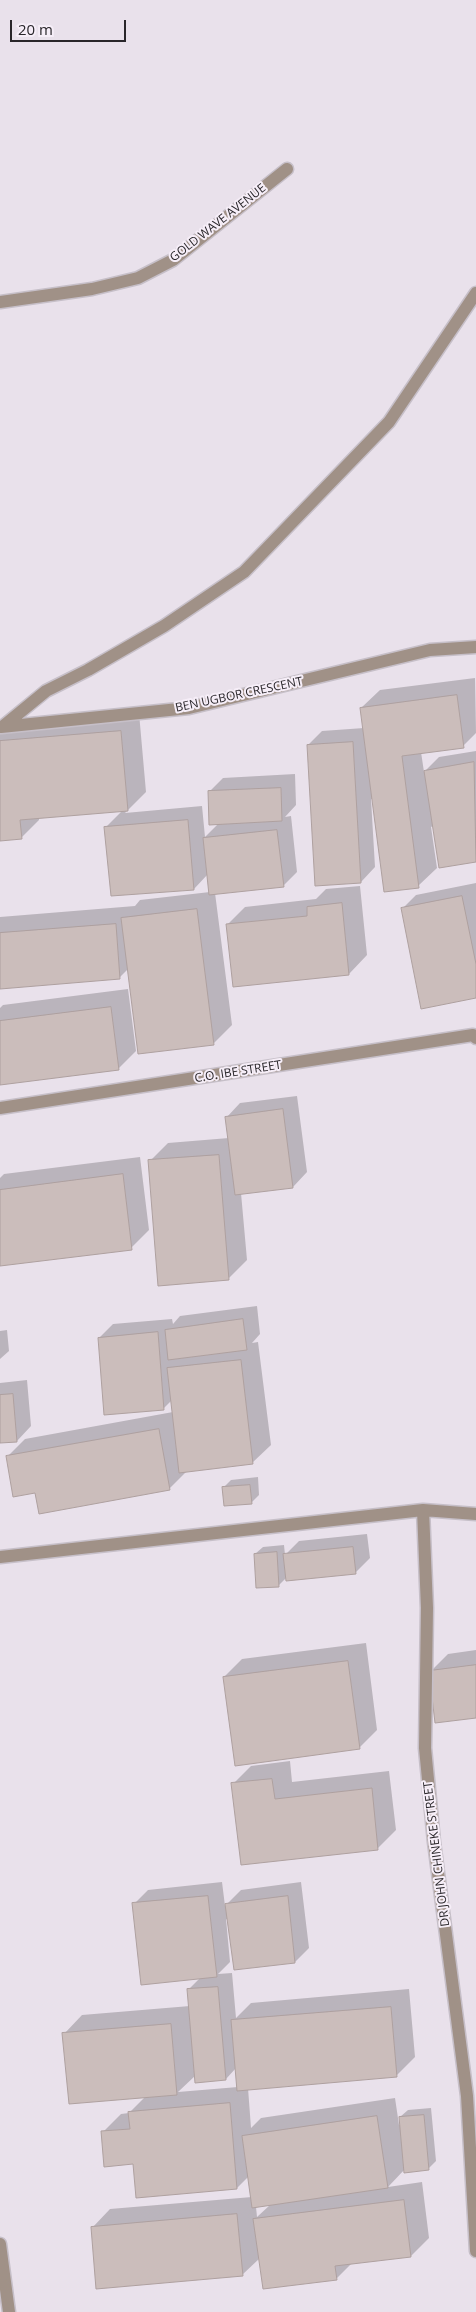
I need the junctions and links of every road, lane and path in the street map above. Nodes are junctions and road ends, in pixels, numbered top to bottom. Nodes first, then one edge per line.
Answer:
1 (287, 169) dead end
2 (476, 293) edge
3 (0, 302) edge
4 (476, 647) edge
5 (1, 727) edge
6 (476, 1038) edge
7 (0, 1108) edge
8 (423, 1510) junction
9 (476, 1514) edge
10 (0, 1557) edge
11 (0, 2244) edge
12 (476, 2251) edge
13 (9, 2312) edge

1 - 3 street, GOLD WAVE AVENUE
2 - 5 street
4 - 5 street, BEN UGBOR CRESCENT
6 - 7 street, C.O. IBE STREET
8 - 9 street
8 - 10 street
8 - 12 street, DR JOHN CHINEKE STREET
11 - 13 street

